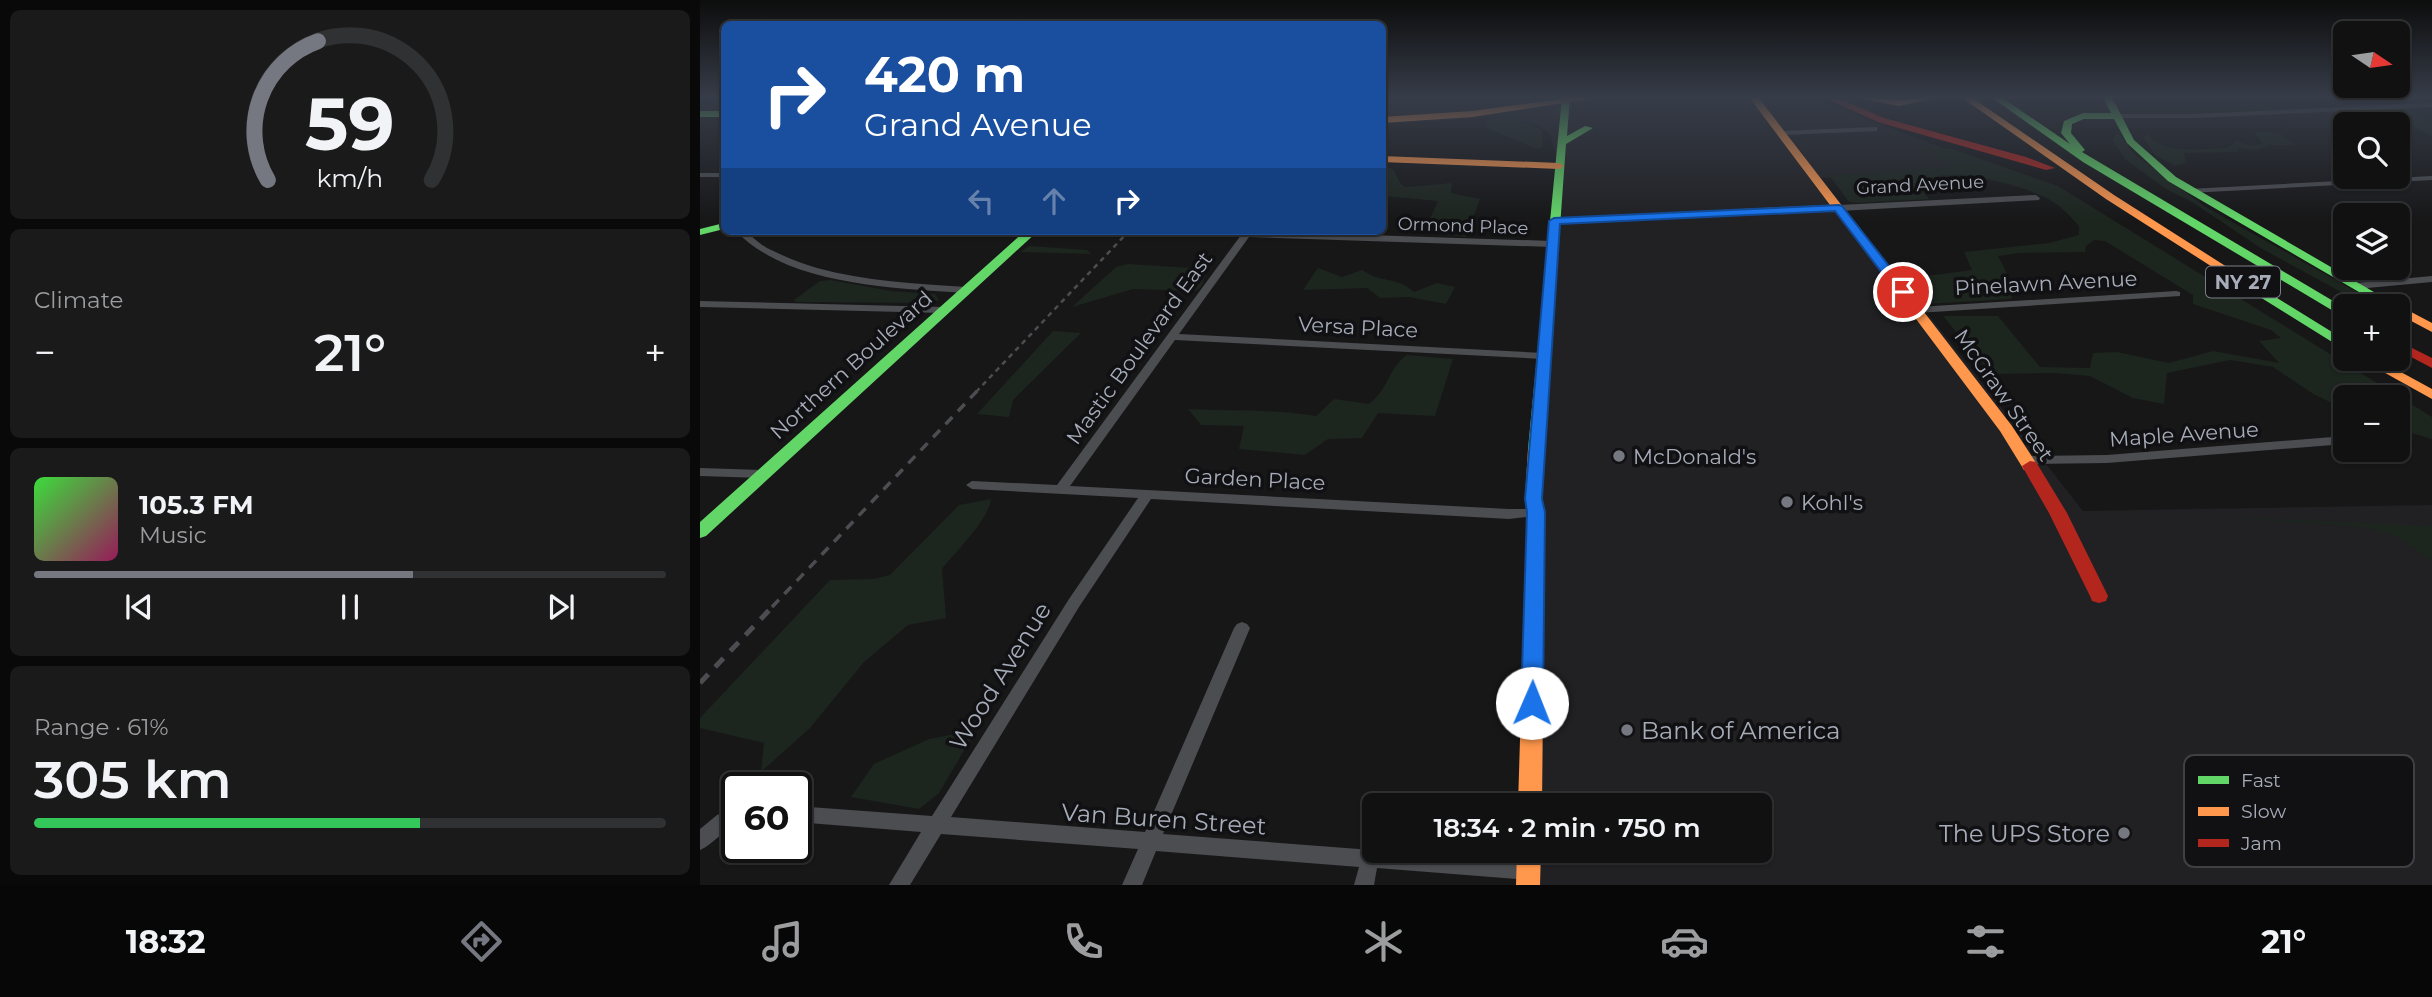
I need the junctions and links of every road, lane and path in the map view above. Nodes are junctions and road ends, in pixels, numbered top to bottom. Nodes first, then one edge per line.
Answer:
1 (1562, 138) edge
2 (1569, 138) edge
3 (1785, 138) edge
4 (1954, 138) edge
5 (2025, 138) edge
6 (2058, 138) edge
7 (2070, 138) edge
8 (2129, 138) edge
9 (1561, 143) junction
10 (1386, 159) edge
11 (1559, 166) junction
12 (700, 175) edge
13 (721, 175) edge
14 (2114, 175) junction
15 (2432, 178) edge
16 (2189, 191) junction
17 (2036, 198) dead end
18 (1839, 208) junction
19 (2142, 218) junction
20 (1554, 221) junction
21 (721, 227) edge
22 (700, 232) edge
23 (745, 235) edge
24 (1027, 235) edge
25 (1246, 235) edge
26 (1324, 235) edge
27 (1552, 244) junction
28 (2432, 279) edge
29 (2356, 286) junction
30 (966, 289) junction
31 (2176, 294) dead end
32 (2370, 294) edge
33 (700, 304) edge
34 (2333, 307) edge
35 (943, 310) junction
36 (1917, 310) junction
37 (2410, 316) edge
38 (2432, 328) edge
39 (1172, 337) junction
40 (2333, 338) edge
41 (2410, 352) edge
42 (1543, 356) junction
43 (2432, 364) edge
44 (2389, 371) edge
45 (2432, 395) edge
46 (2333, 441) edge
47 (2026, 460) junction
48 (700, 472) edge
49 (762, 474) junction
50 (972, 485) dead end
51 (1060, 489) junction
52 (1147, 495) junction
53 (1536, 512) junction
54 (700, 532) edge
55 (2099, 596) dead end
56 (1242, 628) dead end
57 (1530, 793) edge
58 (812, 815) edge
59 (721, 825) edge
60 (936, 827) junction
61 (700, 841) edge
62 (1150, 843) junction
63 (1362, 859) edge
64 (1369, 863) edge
65 (1396, 863) edge
66 (1528, 878) edge
67 (899, 885) edge
68 (1132, 885) edge
69 (1364, 885) edge

1 - 9 main road
2 - 9 main road
3 - 18 main road, McGraw Street
4 - 19 main road
5 - 19 main road, NY 27
6 - 14 main road, NY 27
7 - 14 main road
8 - 16 main road
9 - 11 main road
10 - 11 main road
11 - 20 main road
12 - 13 street
14 - 34 main road, NY 27
15 - 16 street
16 - 29 main road
17 - 18 street, Grand Avenue
18 - 20 main road, Grand Avenue
18 - 36 main road, McGraw Street
19 - 40 main road, NY 27
20 - 27 main road
21 - 22 main road
23 - 30 street
24 - 30 main road, Northern Boulevard
25 - 39 street, Mastic Boulevard East
26 - 27 street, Ormond Place
27 - 42 main road
28 - 29 street
29 - 32 main road
30 - 35 main road, Northern Boulevard
31 - 36 street, Pinelawn Avenue
33 - 35 street
35 - 49 main road, Northern Boulevard
36 - 47 main road, McGraw Street
37 - 38 main road
39 - 42 street, Versa Place
39 - 51 street, Mastic Boulevard East
41 - 43 main road
42 - 53 main road
44 - 45 main road
46 - 47 street, Maple Avenue
47 - 55 main road, McGraw Street
48 - 49 street
49 - 54 main road, Northern Boulevard
50 - 51 street, Garden Place
51 - 52 street, Garden Place
52 - 53 street, Garden Place
52 - 60 street, Wood Avenue
53 - 57 main road
56 - 62 street
58 - 60 street, Van Buren Street
59 - 61 street
60 - 62 street, Van Buren Street
60 - 67 street, Wood Avenue
62 - 63 street, Van Buren Street
62 - 68 street
64 - 69 street
65 - 66 street, Van Buren Street

